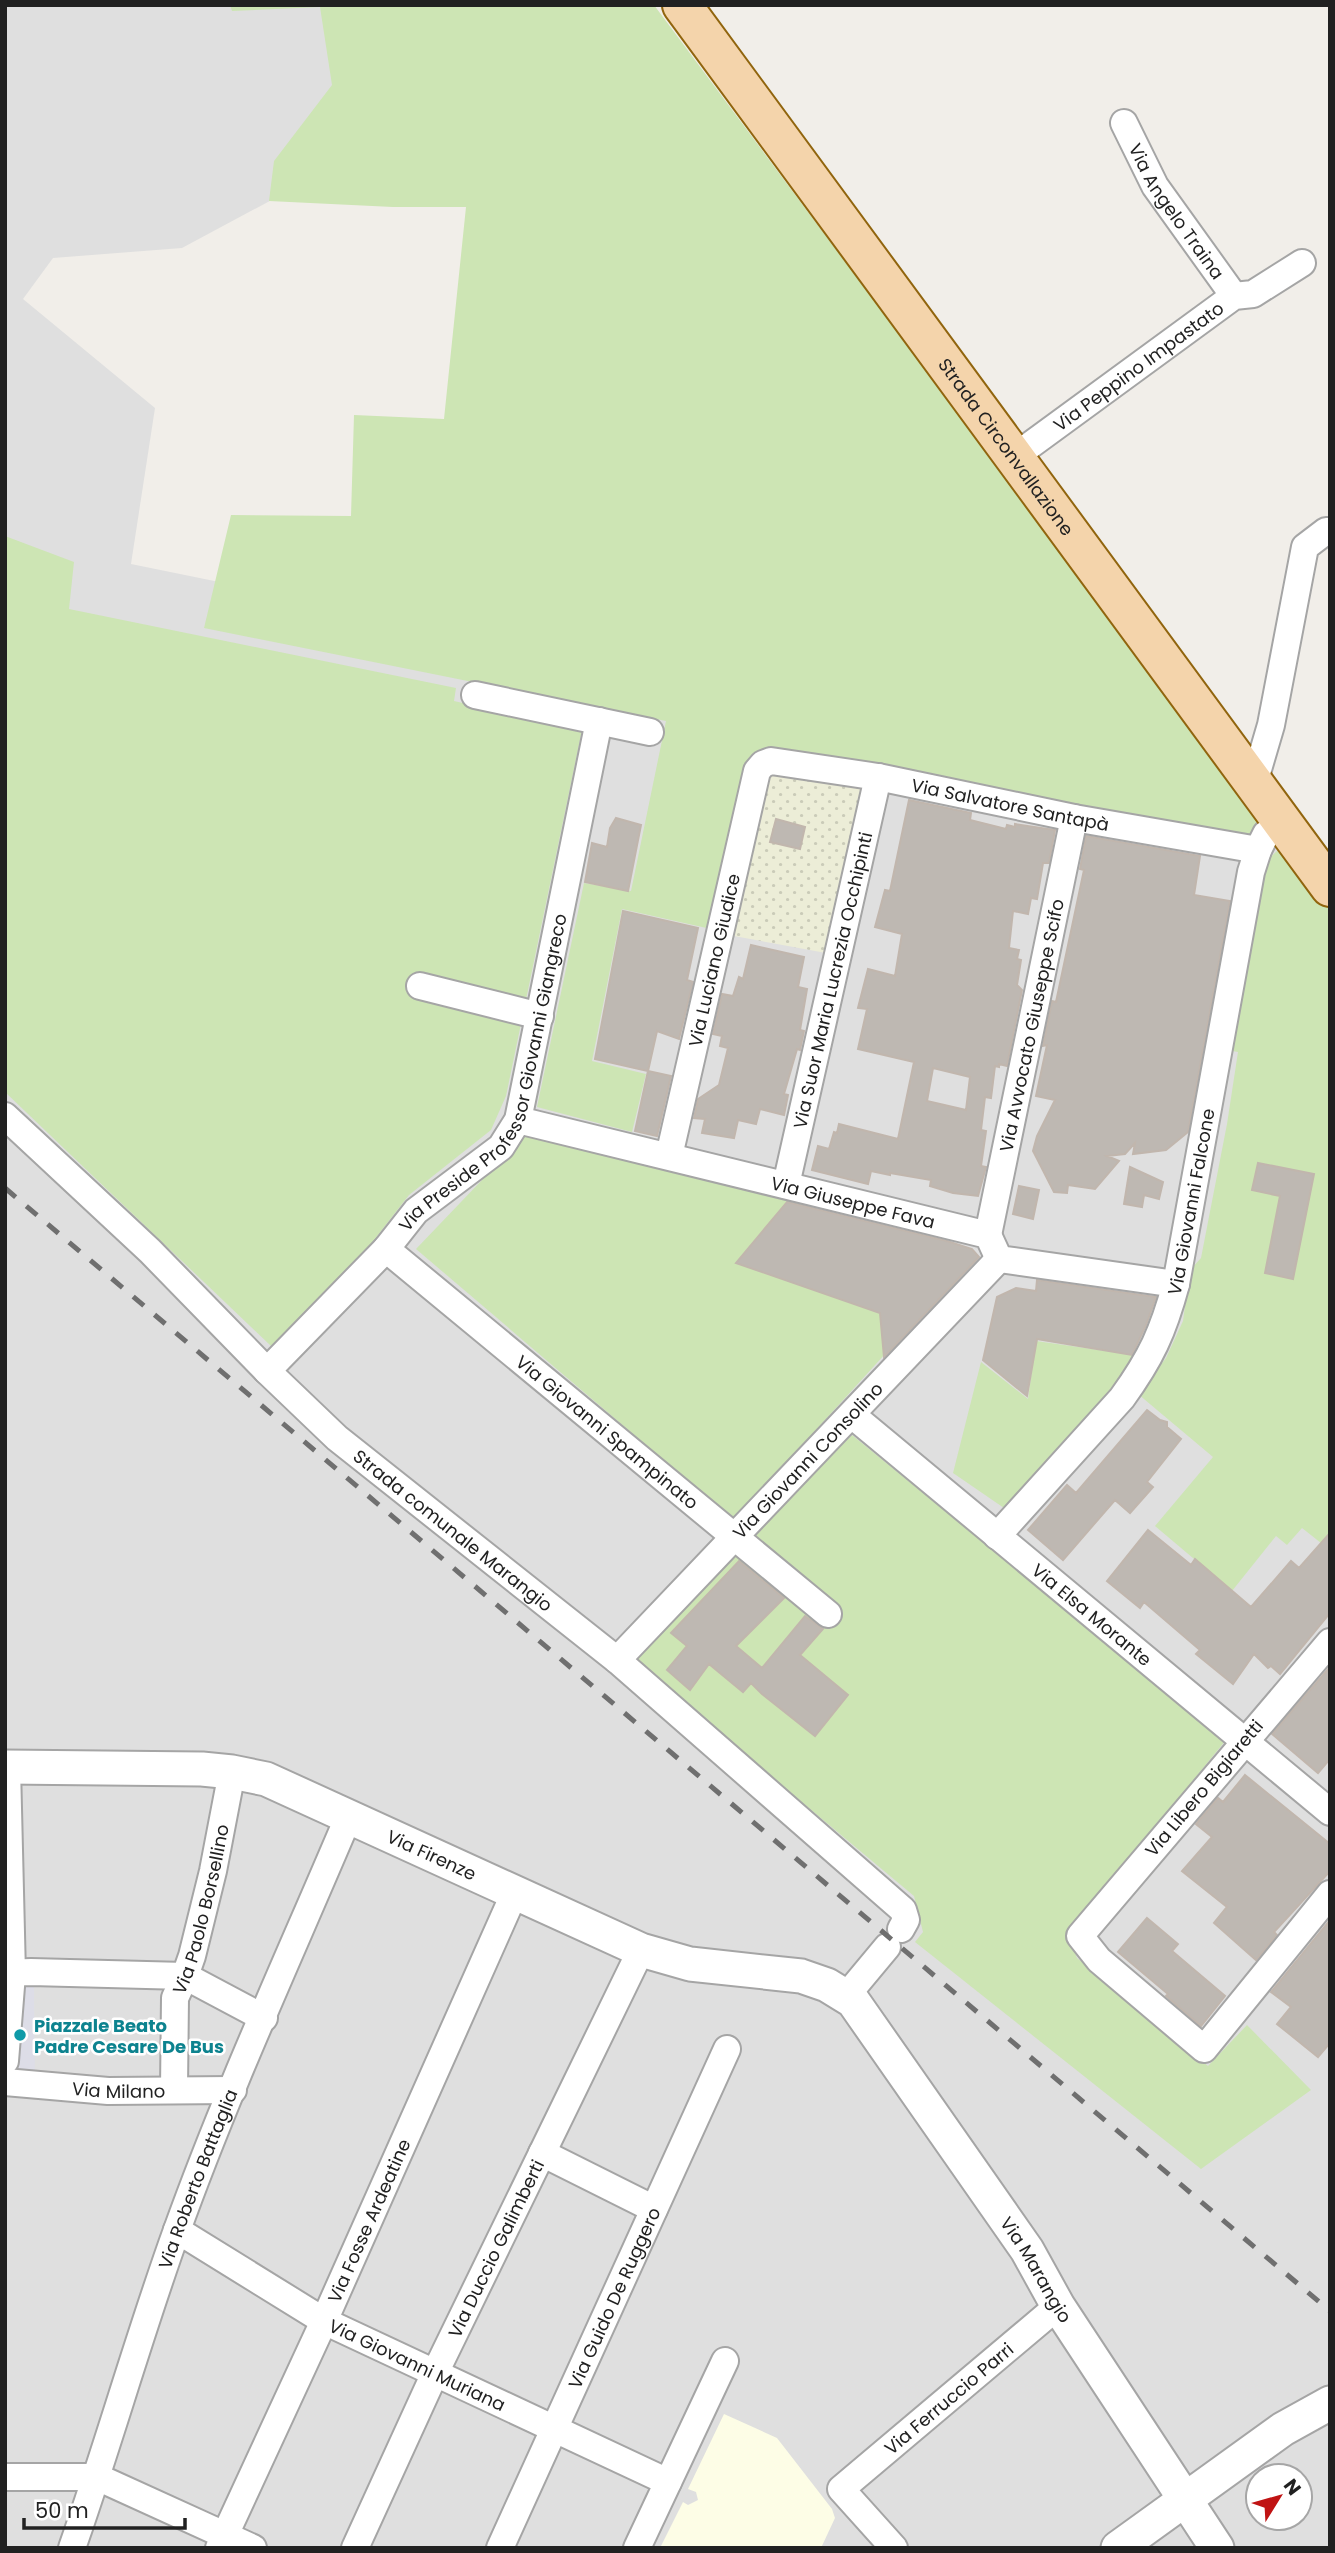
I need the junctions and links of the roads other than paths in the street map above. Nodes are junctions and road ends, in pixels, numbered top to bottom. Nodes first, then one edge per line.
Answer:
1 (682, 5) edge
2 (1124, 123) dead end
3 (1302, 262) dead end
4 (1234, 296) junction
5 (1014, 457) junction
6 (1330, 531) edge
7 (475, 695) dead end
8 (599, 721) junction
9 (650, 732) dead end
10 (763, 764) joint
11 (878, 777) junction
12 (1254, 783) junction
13 (1276, 814) junction
14 (1073, 818) junction
15 (1258, 850) junction
16 (1330, 887) edge
17 (420, 986) dead end
18 (540, 1016) junction
19 (5, 1116) edge
20 (518, 1120) junction
21 (669, 1156) junction
22 (786, 1185) junction
23 (988, 1235) junction
24 (386, 1249) junction
25 (999, 1259) junction
26 (1176, 1284) junction
27 (267, 1371) junction
28 (852, 1415) junction
29 (997, 1536) junction
30 (735, 1538) junction
31 (828, 1614) dead end
32 (1330, 1642) edge
33 (617, 1660) junction
34 (1244, 1741) junction
35 (6, 1768) edge
36 (232, 1772) junction
37 (1330, 1812) edge
38 (348, 1818) junction
39 (515, 1892) junction
40 (1330, 1894) edge
41 (640, 1950) junction
42 (15, 1969) edge
43 (185, 1976) junction
44 (848, 1995) junction
45 (264, 2018) junction
46 (727, 2049) dead end
47 (5, 2062) edge
48 (5, 2082) edge
49 (174, 2089) junction
50 (233, 2090) junction
51 (542, 2153) junction
52 (654, 2209) junction
53 (177, 2230) junction
54 (1058, 2306) junction
55 (324, 2321) junction
56 (725, 2361) dead end
57 (435, 2373) junction
58 (1325, 2412) edge
59 (555, 2429) junction
60 (5, 2477) edge
61 (97, 2477) junction
62 (668, 2482) junction
63 (1185, 2499) junction
64 (222, 2541) edge
65 (72, 2548) edge
66 (253, 2548) edge
67 (355, 2548) edge
68 (500, 2548) edge
69 (637, 2548) edge
70 (894, 2548) edge
71 (1118, 2548) edge
72 (1217, 2548) edge

1 - 5 main road, Strada Circonvallazione
2 - 4 street, Via Angelo Traina
3 - 4 street, Via Peppino Impastato
4 - 5 street, Via Peppino Impastato
5 - 12 main road, Strada Circonvallazione
6 - 12 street
7 - 8 street
8 - 9 street
8 - 18 street, Via Preside Professor Giovanni Giangreco
10 - 11 street, Via Salvatore Santapà
10 - 21 street, Via Luciano Giudice
11 - 14 street, Via Salvatore Santapà
11 - 22 street, Via Suor Maria Lucrezia Occhipinti
12 - 13 main road, Strada Circonvallazione
13 - 15 street, Via Giovanni Falcone
13 - 16 main road, Strada Circonvallazione
14 - 15 street, Via Salvatore Santapà
14 - 23 street, Via Avvocato Giuseppe Scifo
15 - 26 street, Via Giovanni Falcone
17 - 18 street
18 - 20 street, Via Preside Professor Giovanni Giangreco
19 - 27 street, Strada comunale Marangio
20 - 21 street, Via Giuseppe Fava
20 - 24 street, Via Preside Professor Giovanni Giangreco
21 - 22 street, Via Giuseppe Fava
22 - 23 street, Via Giuseppe Fava
23 - 25 street
24 - 27 street, Via Preside Professor Giovanni Giangreco
24 - 30 street, Via Giovanni Spampinato
25 - 26 street
25 - 28 street, Via Giovanni Consolino
26 - 29 street, Via Giovanni Falcone
27 - 33 street, Strada comunale Marangio
28 - 29 street, Via Elsa Morante
28 - 30 street, Via Giovanni Consolino
29 - 34 street, Via Elsa Morante
30 - 31 street, Via Giovanni Spampinato
30 - 33 street, Via Giovanni Consolino
32 - 34 street, Via Libero Bigiaretti
33 - 44 street, Strada comunale Marangio
34 - 37 street, Via Elsa Morante
34 - 40 street, Via Libero Bigiaretti
35 - 36 street, Via Firenze
35 - 42 street
36 - 38 street, Via Firenze
36 - 43 street, Via Paolo Borsellino
38 - 39 street, Via Firenze
38 - 45 street, Via Roberto Battaglia
39 - 41 street, Via Firenze
39 - 55 street, Via Fosse Ardeatine
41 - 44 street, Via Firenze
41 - 51 street, Via Duccio Galimberti
42 - 43 street
42 - 47 street
43 - 45 street
43 - 49 street, Via Paolo Borsellino
44 - 54 street, Via Marangio
45 - 50 street, Via Roberto Battaglia
46 - 52 street, Via Guido De Ruggero
48 - 49 street, Via Milano
49 - 50 street, Via Milano
50 - 53 street, Via Roberto Battaglia
51 - 52 street
51 - 57 street, Via Duccio Galimberti
52 - 59 street, Via Guido De Ruggero
53 - 55 street, Via Giovanni Muriana
53 - 61 street, Via Roberto Battaglia
54 - 63 street, Via Marangio
54 - 70 street, Via Ferruccio Parri
55 - 57 street, Via Giovanni Muriana
55 - 64 street, Via Fosse Ardeatine
56 - 62 street
57 - 59 street, Via Giovanni Muriana
57 - 67 street, Via Duccio Galimberti
58 - 63 street
59 - 62 street, Via Giovanni Muriana
59 - 68 street, Via Guido De Ruggero
60 - 61 street
61 - 64 street
61 - 65 street, Via Roberto Battaglia
62 - 69 street
63 - 71 street
63 - 72 street, Via Marangio
64 - 66 street

